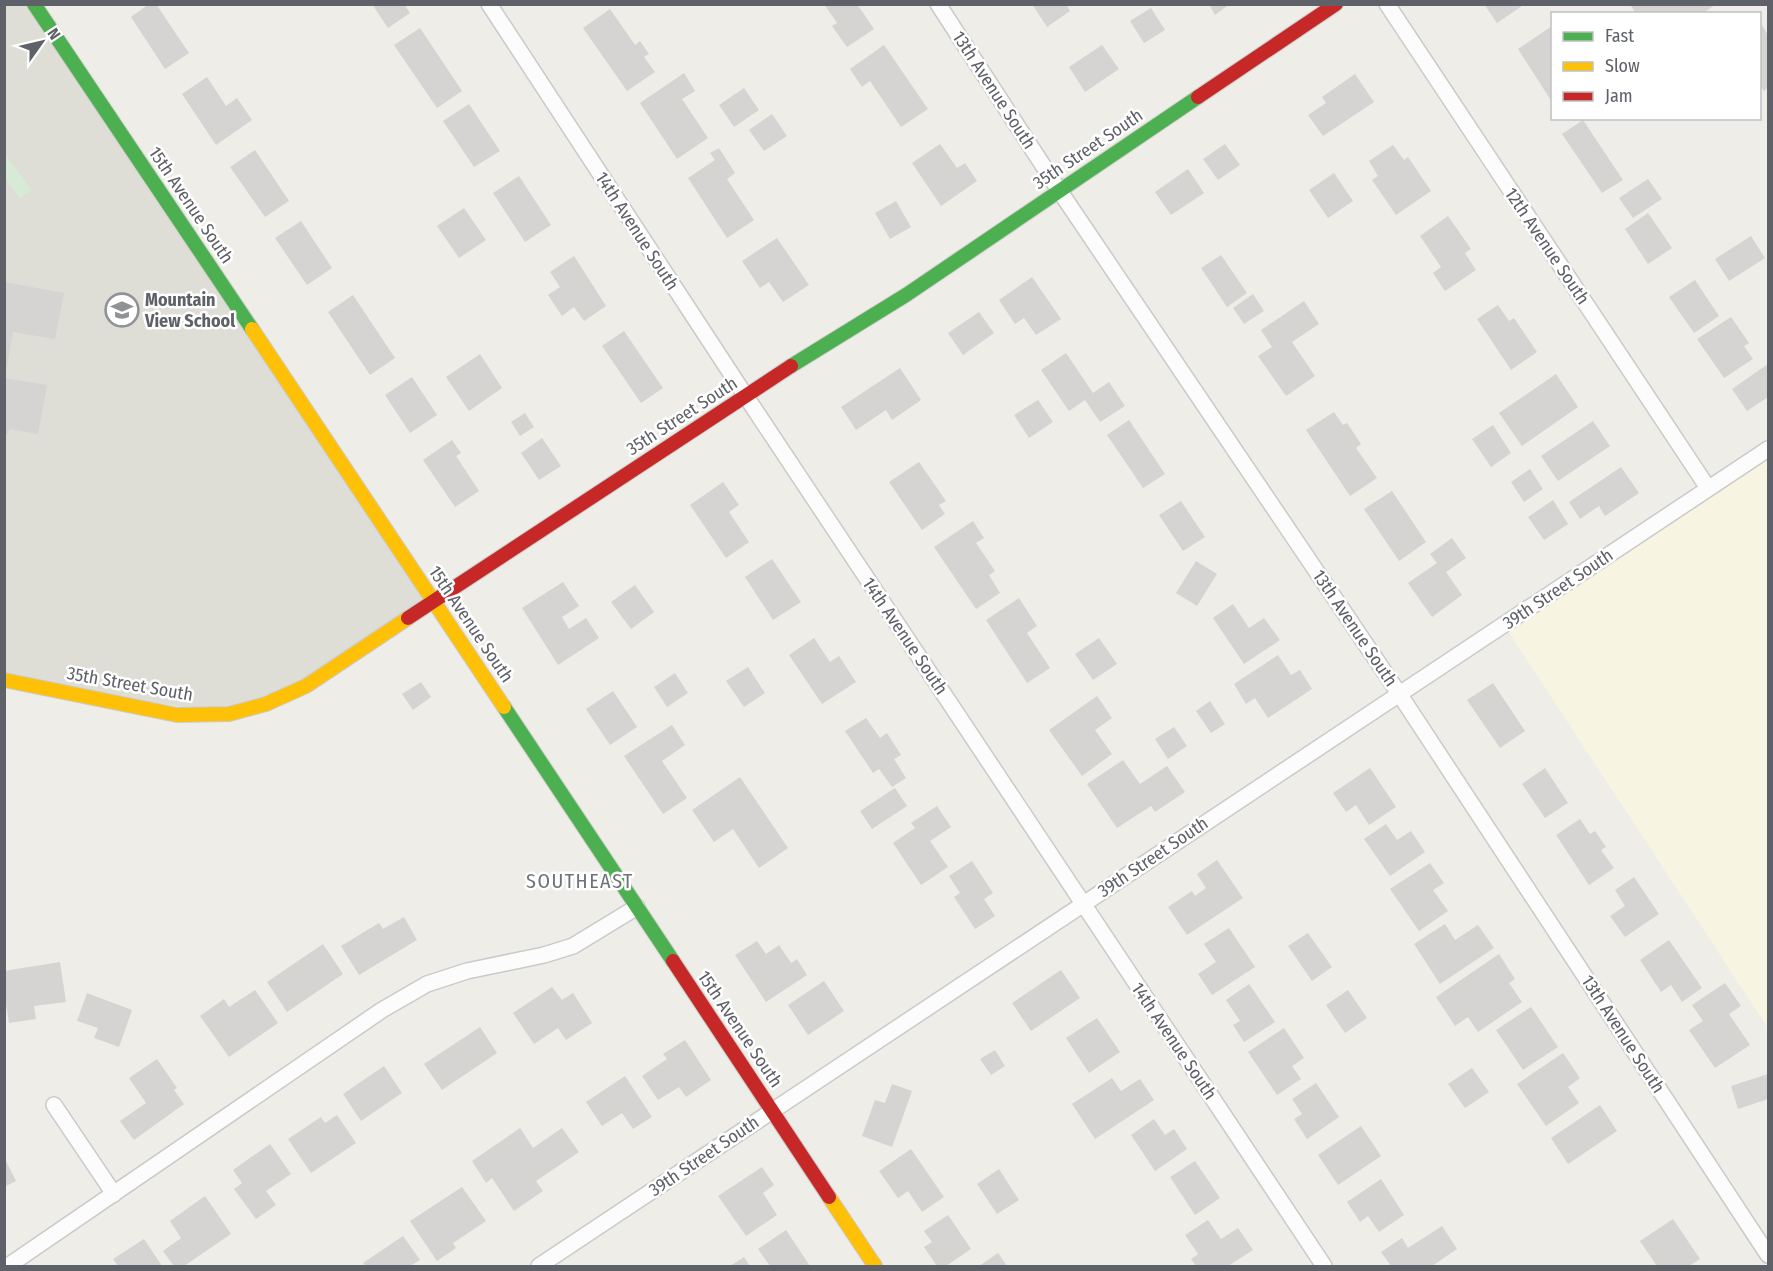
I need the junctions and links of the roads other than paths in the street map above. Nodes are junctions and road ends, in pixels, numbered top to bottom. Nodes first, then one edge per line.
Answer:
1 (34, 4) edge
2 (489, 4) edge
3 (938, 4) edge
4 (1336, 4) edge
5 (1387, 4) edge
6 (1059, 189) junction
7 (745, 395) junction
8 (1768, 449) edge
9 (1708, 488) junction
10 (434, 601) junction
11 (4, 680) edge
12 (1400, 695) junction
13 (1083, 903) junction
14 (637, 907) junction
15 (54, 1106) dead end
16 (772, 1111) junction
17 (114, 1194) junction
18 (1768, 1255) edge
19 (8, 1266) edge
20 (539, 1266) edge
21 (875, 1266) edge
22 (1324, 1266) edge

1 - 10 street, 15th Avenue South
2 - 7 street, 14th Avenue South
3 - 6 street, 13th Avenue South
4 - 6 street, 35th Street South
5 - 9 street, 12th Avenue South
6 - 7 street, 35th Street South
6 - 12 street, 13th Avenue South
7 - 10 street, 35th Street South
7 - 13 street, 14th Avenue South
8 - 9 street, 39th Street South
9 - 12 street, 39th Street South
10 - 11 street, 35th Street South
10 - 14 street, 15th Avenue South
12 - 13 street, 39th Street South
12 - 18 street, 13th Avenue South
13 - 16 street, 39th Street South
13 - 22 street, 14th Avenue South
14 - 16 street, 15th Avenue South
14 - 17 street
15 - 17 street
16 - 20 street, 39th Street South
16 - 21 street, 15th Avenue South
17 - 19 street

